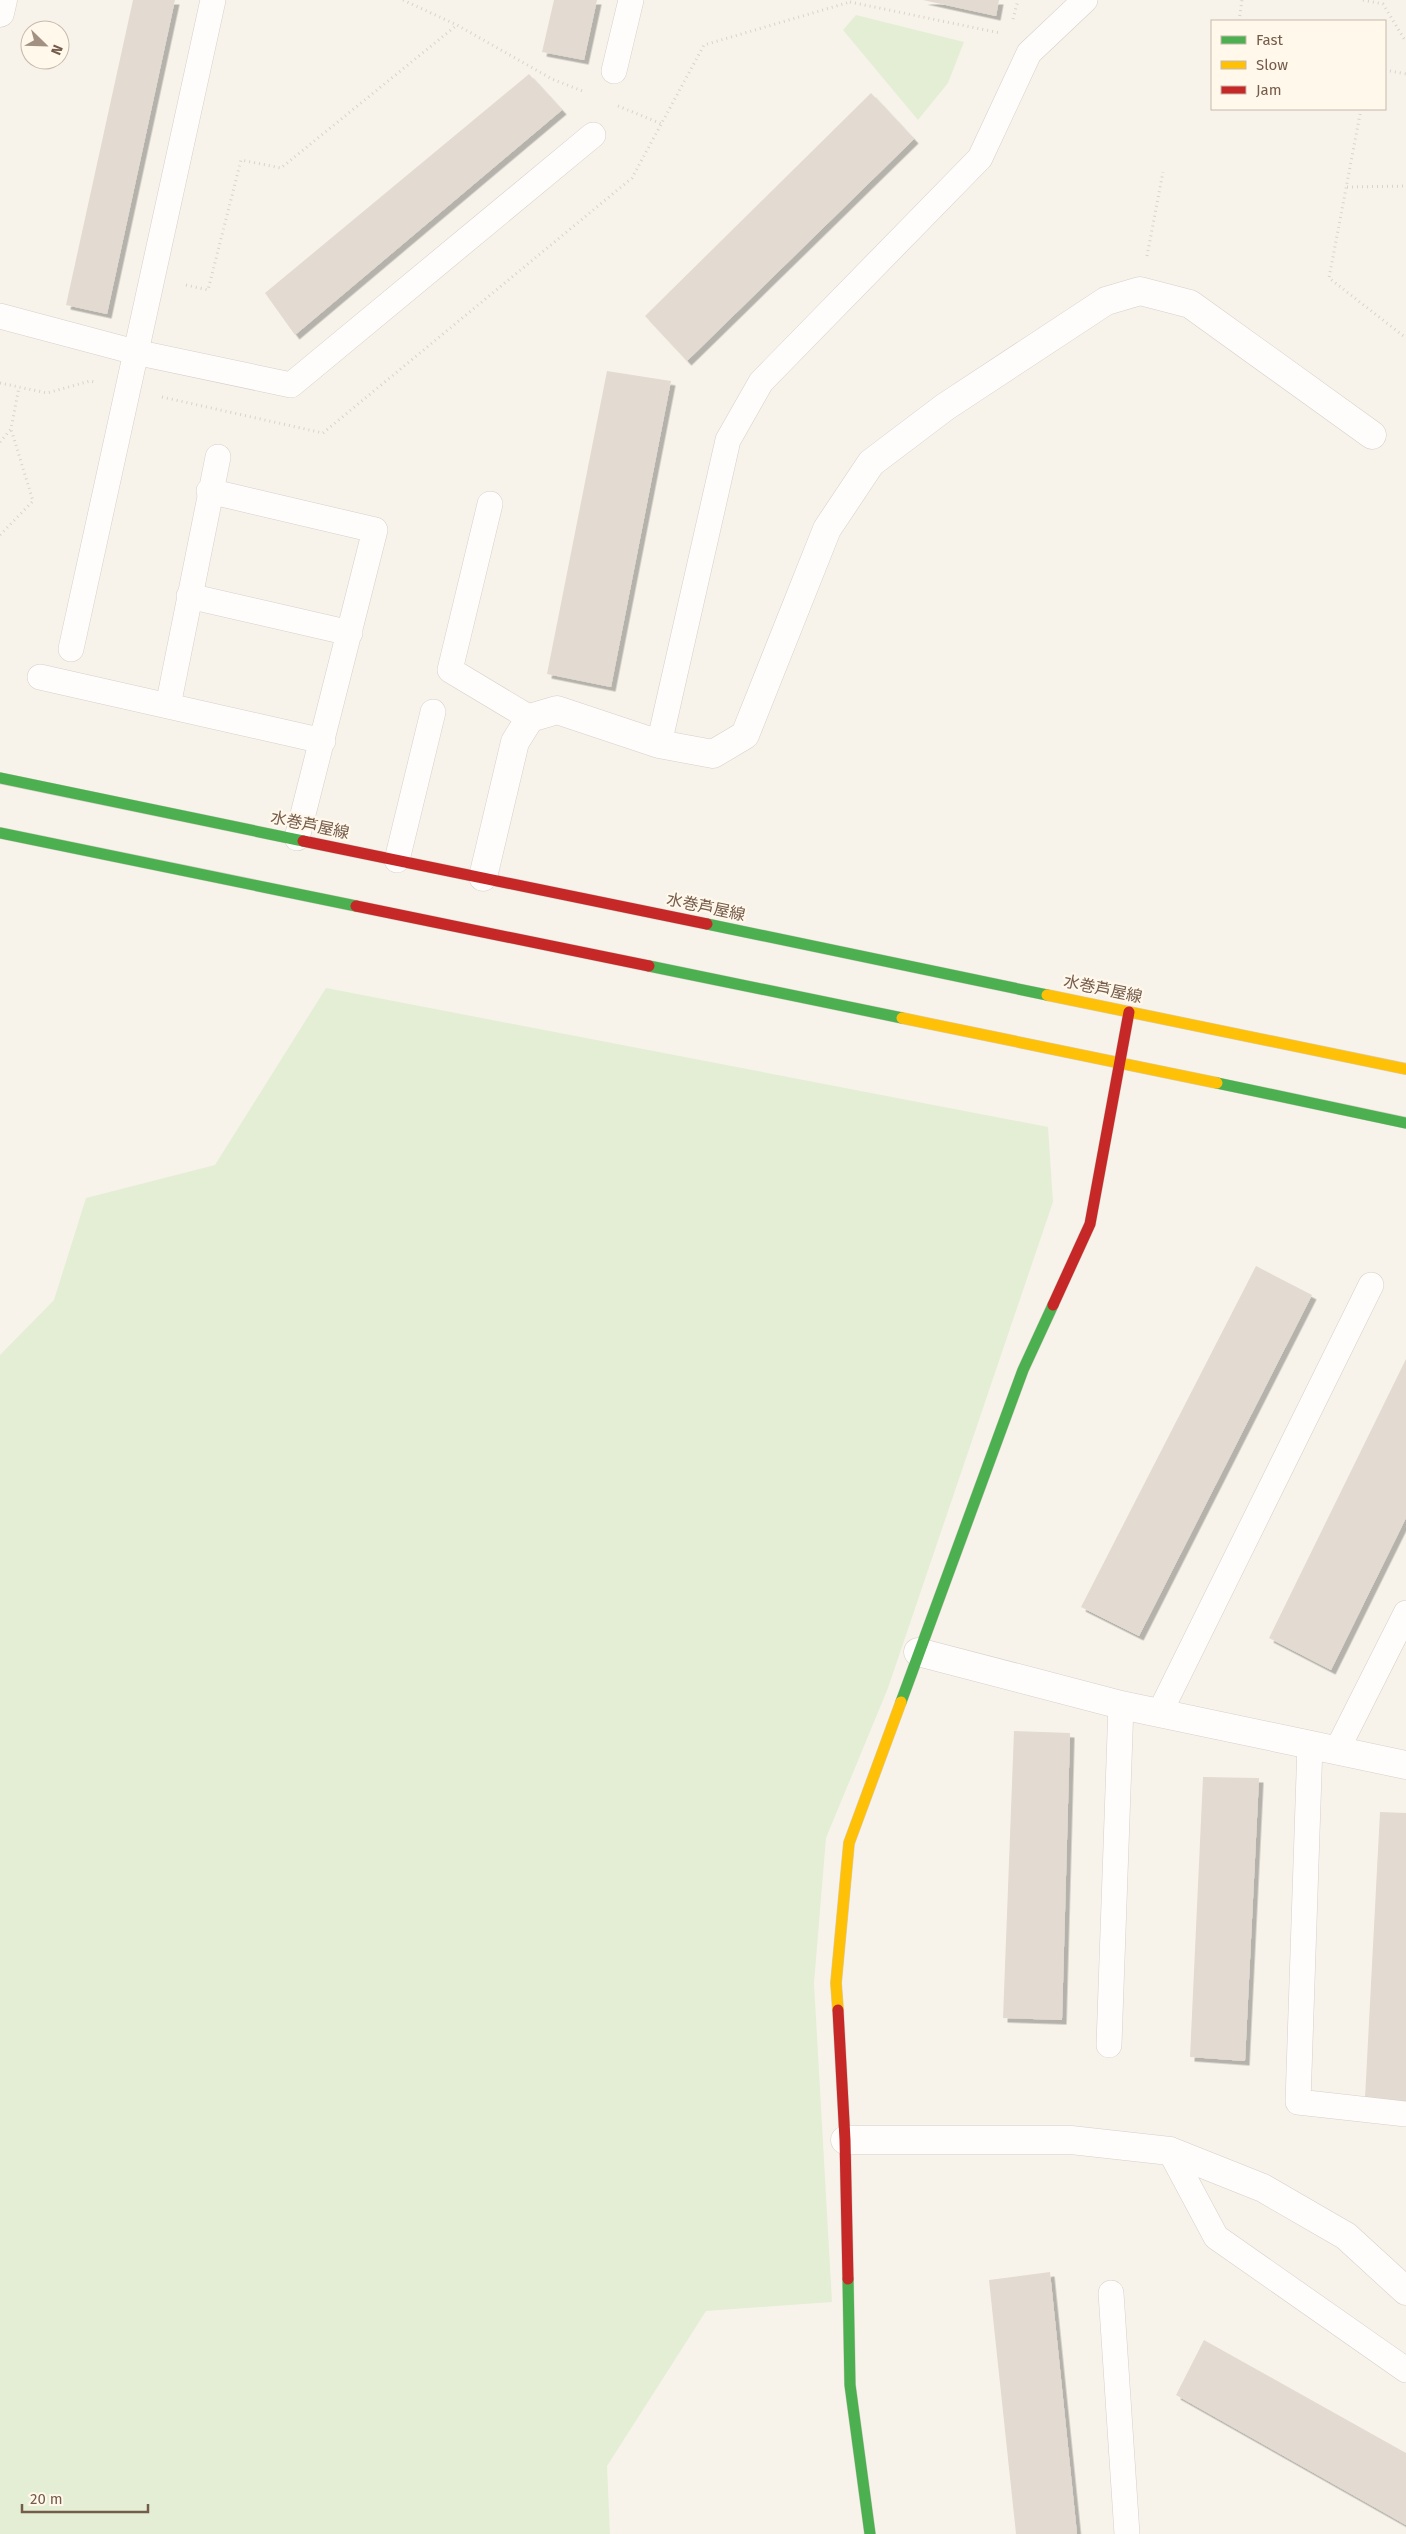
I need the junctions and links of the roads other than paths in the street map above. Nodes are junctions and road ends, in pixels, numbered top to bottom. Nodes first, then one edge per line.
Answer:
1 (3, 0) edge
2 (213, 0) edge
3 (631, 0) edge
4 (1086, 0) edge
5 (0, 13) edge
6 (614, 71) dead end
7 (593, 134) dead end
8 (0, 316) edge
9 (135, 352) junction
10 (1372, 435) dead end
11 (218, 457) dead end
12 (209, 491) junction
13 (490, 504) dead end
14 (189, 596) junction
15 (350, 633) junction
16 (71, 649) dead end
17 (40, 677) dead end
18 (168, 706) junction
19 (433, 712) dead end
20 (530, 718) junction
21 (323, 741) junction
22 (659, 744) junction
23 (0, 778) edge
24 (0, 833) edge
25 (297, 838) junction
26 (396, 860) junction
27 (484, 877) junction
28 (1130, 1012) junction
29 (1119, 1062) junction
30 (1406, 1069) edge
31 (1406, 1124) edge
32 (1371, 1284) dead end
33 (1406, 1613) edge
34 (918, 1652) junction
35 (1121, 1705) junction
36 (1160, 1712) junction
37 (1310, 1744) junction
38 (1337, 1750) junction
39 (1406, 1766) edge
40 (1109, 2045) dead end
41 (1406, 2114) edge
42 (845, 2140) junction
43 (1170, 2151) junction
44 (1406, 2291) edge
45 (1111, 2293) dead end
46 (1406, 2370) edge
47 (870, 2534) edge
48 (1127, 2534) edge

1 - 5 street
2 - 9 lane
3 - 6 lane
4 - 22 lane
7 - 9 lane
8 - 9 lane
9 - 16 lane
10 - 22 street
11 - 12 lane
12 - 14 lane
12 - 15 lane
13 - 20 lane
14 - 15 lane
14 - 18 lane
15 - 21 lane
17 - 18 lane
18 - 21 lane
19 - 26 lane
20 - 22 street
20 - 27 street
21 - 25 lane
23 - 25 main road, 水巻芦屋線
24 - 29 main road
25 - 26 main road, 水巻芦屋線
26 - 27 main road, 水巻芦屋線
27 - 28 main road, 水巻芦屋線
28 - 29 main road
28 - 30 main road, 水巻芦屋線
29 - 31 main road
29 - 34 main road
32 - 36 lane
33 - 38 lane
34 - 35 street
34 - 42 main road
35 - 36 street
35 - 40 lane
36 - 37 street
37 - 38 street
37 - 41 lane
38 - 39 street
42 - 43 street
42 - 47 main road
43 - 44 street
43 - 46 lane
45 - 48 lane

